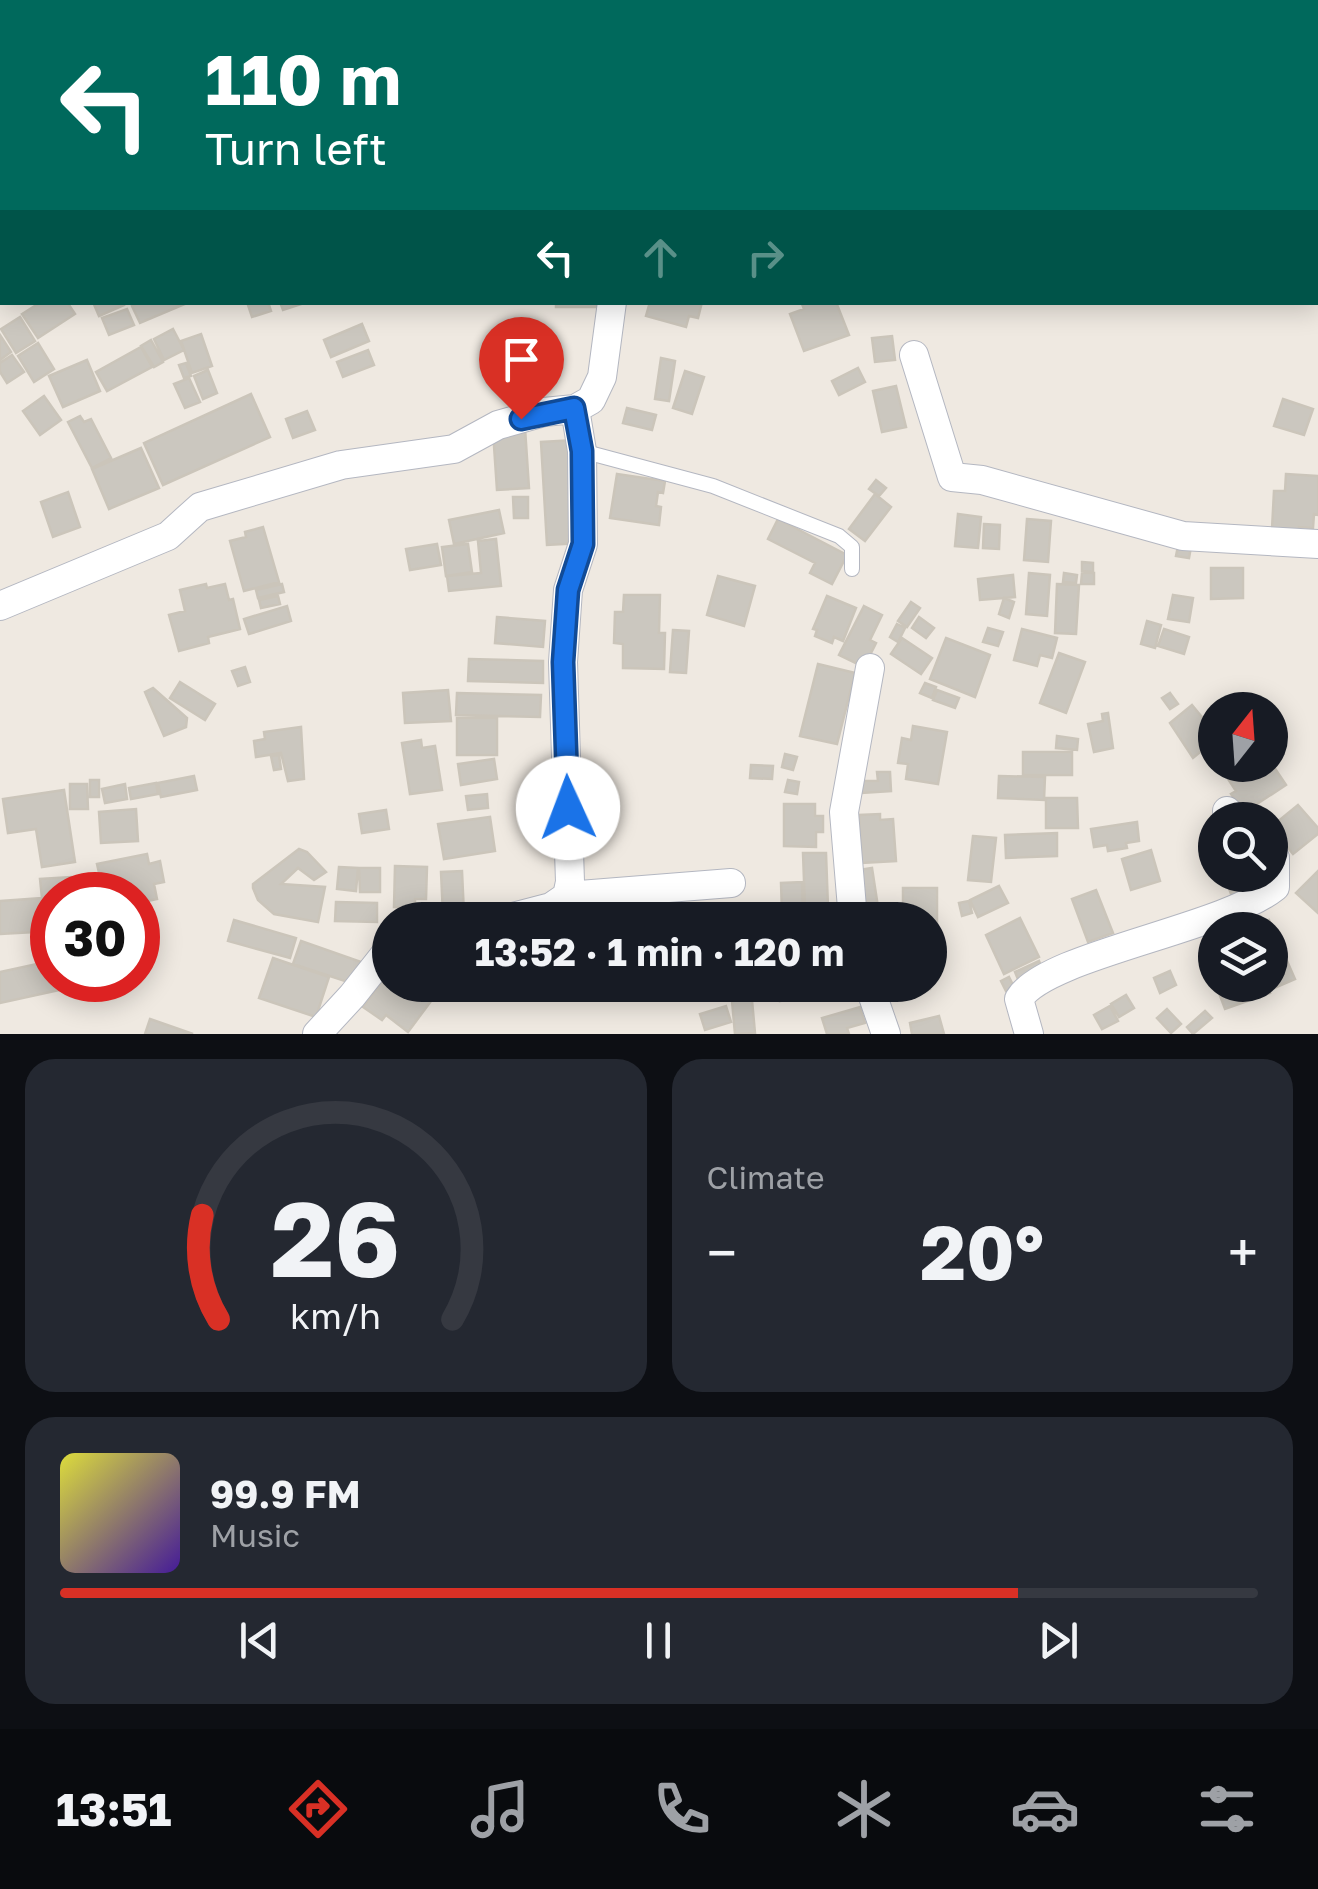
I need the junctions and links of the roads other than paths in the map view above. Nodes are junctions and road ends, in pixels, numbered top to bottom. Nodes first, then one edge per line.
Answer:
1 (612, 305) edge
2 (914, 356) dead end
3 (574, 408) junction
4 (582, 451) junction
5 (1318, 544) edge
6 (852, 568) dead end
7 (0, 606) edge
8 (870, 668) dead end
9 (731, 883) dead end
10 (1269, 892) edge
11 (568, 896) junction
12 (559, 902) edge
13 (852, 902) edge
14 (372, 969) edge
15 (875, 1002) edge
16 (317, 1034) edge
17 (886, 1034) edge
18 (1029, 1034) edge

1 - 3 street
2 - 5 street
3 - 4 street
3 - 7 street
4 - 6 lane
4 - 11 street
8 - 13 street
9 - 11 street
10 - 18 street
11 - 12 street
14 - 16 street
15 - 17 street

